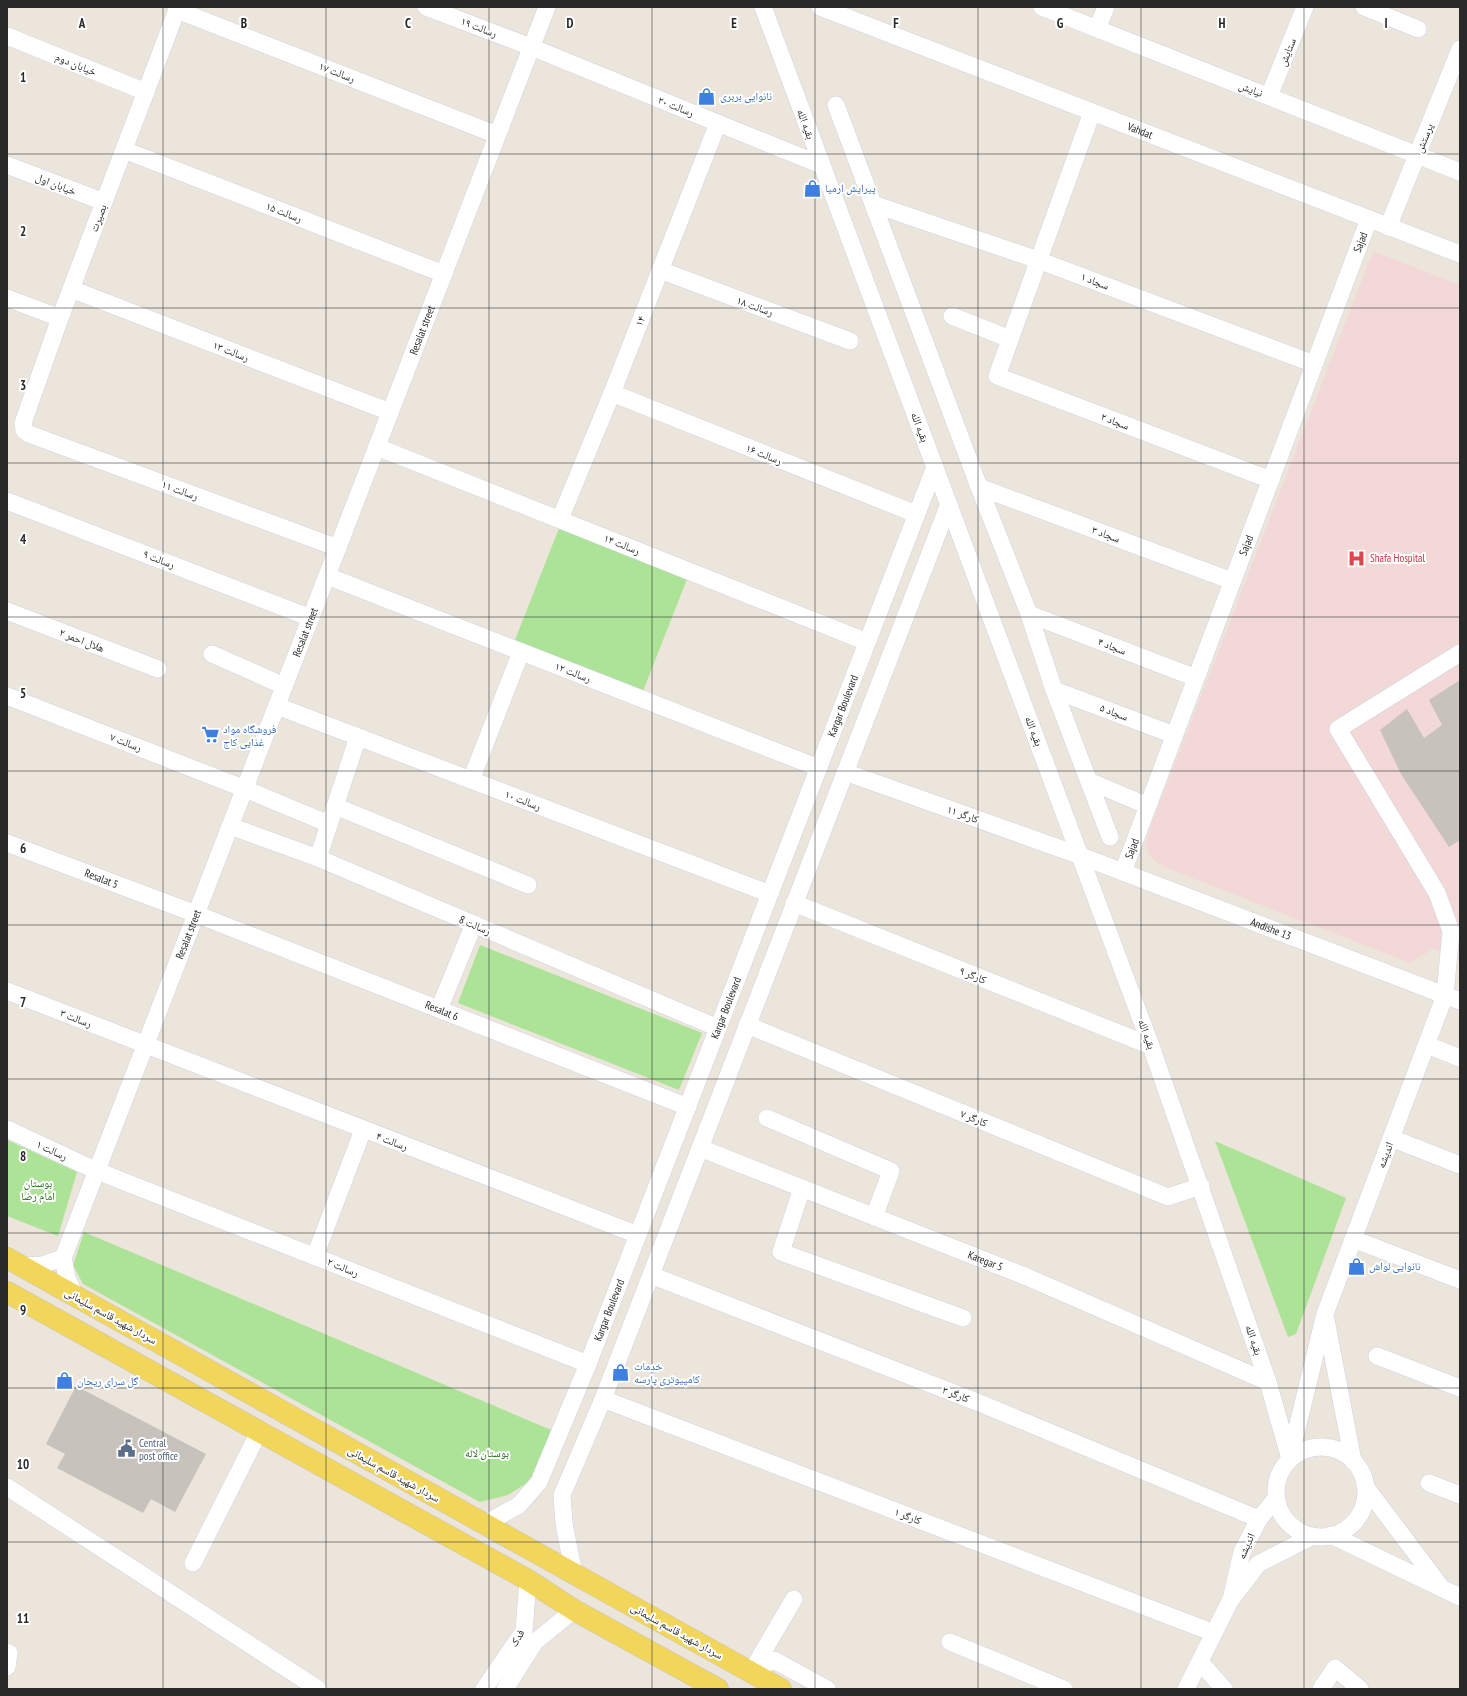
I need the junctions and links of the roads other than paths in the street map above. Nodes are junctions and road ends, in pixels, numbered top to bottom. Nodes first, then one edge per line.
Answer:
1 (426, 7) edge
2 (547, 7) edge
3 (764, 7) edge
4 (820, 7) edge
5 (1042, 7) edge
6 (1106, 7) edge
7 (1305, 7) edge
8 (1364, 7) edge
9 (177, 8) edge
10 (1097, 29) junction
11 (1418, 29) dead end
12 (7, 36) edge
13 (532, 47) junction
14 (1460, 49) edge
15 (146, 92) junction
16 (1269, 96) junction
17 (836, 105) dead end
18 (1092, 112) junction
19 (718, 123) junction
20 (497, 135) junction
21 (124, 150) junction
22 (1417, 155) junction
23 (7, 165) edge
24 (821, 165) junction
25 (1460, 172) edge
26 (104, 202) junction
27 (873, 204) junction
28 (1369, 219) junction
29 (1388, 226) junction
30 (1460, 254) edge
31 (1038, 260) junction
32 (660, 270) junction
33 (444, 274) junction
34 (71, 289) junction
35 (7, 298) edge
36 (952, 316) dead end
37 (60, 318) junction
38 (1010, 338) junction
39 (850, 341) dead end
40 (1314, 364) junction
41 (612, 393) junction
42 (390, 412) junction
43 (24, 430) joint
44 (377, 446) junction
45 (935, 467) junction
46 (1270, 480) junction
47 (979, 487) junction
48 (7, 501) edge
49 (949, 504) junction
50 (916, 514) junction
51 (560, 519) junction
52 (338, 548) junction
53 (327, 576) junction
54 (1232, 581) junction
55 (7, 611) edge
56 (1029, 614) junction
57 (311, 618) junction
58 (867, 642) junction
59 (521, 652) junction
60 (1460, 653) edge
61 (212, 654) dead end
62 (158, 669) dead end
63 (1196, 678) junction
64 (284, 686) junction
65 (1054, 690) junction
66 (7, 696) edge
67 (277, 706) junction
68 (1174, 735) junction
69 (358, 737) junction
70 (818, 768) junction
71 (845, 772) junction
72 (471, 780) junction
73 (1089, 781) junction
74 (245, 788) junction
75 (335, 806) junction
76 (1148, 806) junction
77 (329, 824) junction
78 (230, 826) junction
79 (1110, 837) dead end
80 (7, 843) edge
81 (1081, 856) junction
82 (318, 858) junction
83 (1123, 872) junction
84 (528, 884) dead end
85 (770, 894) junction
86 (794, 903) junction
87 (196, 914) junction
88 (474, 924) junction
89 (7, 991) edge
90 (1453, 998) edge
91 (439, 1009) junction
92 (747, 1025) junction
93 (718, 1028) junction
94 (1427, 1045) junction
95 (145, 1046) junction
96 (1151, 1046) junction
97 (1460, 1058) edge
98 (688, 1106) junction
99 (767, 1118) dead end
100 (7, 1129) edge
101 (363, 1130) junction
102 (1391, 1138) junction
103 (700, 1148) junction
104 (1460, 1165) edge
105 (97, 1171) junction
106 (1202, 1186) junction
107 (802, 1188) junction
108 (655, 1190) junction
109 (680, 1200) junction
110 (874, 1217) junction
111 (638, 1235) junction
112 (1353, 1239) junction
113 (315, 1256) junction
114 (63, 1258) junction
115 (14, 1262) edge
116 (650, 1275) junction
117 (1460, 1280) edge
118 (7, 1292) edge
119 (75, 1296) junction
120 (1325, 1314) junction
121 (963, 1318) dead end
122 (1377, 1356) dead end
123 (588, 1364) junction
124 (1268, 1382) junction
125 (1460, 1388) edge
126 (603, 1399) junction
127 (259, 1432) junction
128 (1290, 1459) junction
129 (1354, 1461) junction
130 (539, 1482) junction
131 (1429, 1483) dead end
132 (1365, 1486) junction
133 (7, 1487) edge
134 (562, 1495) junction
135 (1460, 1495) edge
136 (1276, 1498) junction
137 (1259, 1519) junction
138 (484, 1524) junction
139 (1331, 1535) junction
140 (1313, 1536) junction
141 (193, 1563) dead end
142 (574, 1574) junction
143 (528, 1580) junction
144 (1443, 1590) junction
145 (1460, 1597) edge
146 (794, 1599) dead end
147 (1230, 1601) junction
148 (574, 1610) junction
149 (1214, 1634) junction
150 (529, 1636) junction
151 (950, 1642) dead end
152 (7, 1652) edge
153 (1200, 1662) junction
154 (7, 1667) edge
155 (751, 1672) junction
156 (318, 1689) edge
157 (484, 1689) edge
158 (505, 1689) edge
159 (718, 1689) edge
160 (781, 1689) edge
161 (827, 1689) edge
162 (1064, 1689) edge
163 (1186, 1689) edge
164 (1224, 1689) edge
165 (1321, 1689) edge
166 (1360, 1689) edge

1 - 13 street, رسالت ۱۹
2 - 13 street, Resalat street
3 - 24 street, بقیه الله
4 - 18 street, Vahdat
5 - 10 street, نیایش
6 - 10 street
7 - 16 street, ستایش
8 - 11 street
9 - 15 street, بصیرت
9 - 20 street, رسالت ۱۷
10 - 16 street, نیایش
12 - 15 street, خیابان دوم
13 - 19 street, رسالت ۲۰
13 - 20 street, Resalat street
14 - 22 street, پرستش
15 - 21 street, بصیرت
16 - 22 street, نیایش
17 - 27 street
18 - 28 street, Vahdat
18 - 31 street, سجاد ۲
19 - 24 street, رسالت ۲۰
19 - 32 street, ۱۴
20 - 33 street, Resalat street
21 - 26 street, بصیرت
21 - 33 street, رسالت ۱۵
22 - 25 street, نیایش
22 - 29 street, پرستش
23 - 26 street, خیابان اول
24 - 45 street, بقیه الله
26 - 34 street, بصیرت
27 - 31 street, سجاد ۱
27 - 47 street
28 - 29 street, Vahdat
28 - 40 street, Sajad
29 - 30 street, Vahdat
31 - 38 street, سجاد ۲
31 - 40 street, سجاد ۱
32 - 39 street, رسالت ۱۸
32 - 41 street, ۱۴
33 - 42 street, Resalat street
34 - 37 street, بصیرت
34 - 42 street, رسالت ۱۳
35 - 37 street
36 - 38 street
37 - 43 street, بصیرت
38 - 46 street, سجاد ۲
40 - 46 street, Sajad
41 - 50 street, رسالت ۱۶
41 - 51 street, ۱۴
42 - 44 street, Resalat street
43 - 52 street, رسالت ۱۱
44 - 51 street, رسالت ۱۴
44 - 52 street, Resalat street
45 - 49 street, بقیه الله
45 - 50 street, Kargar Boulevard
46 - 54 street, Sajad
47 - 54 street, سجاد ۳
47 - 56 street
48 - 57 street, رسالت ۹
49 - 71 street
49 - 81 street, بقیه الله
50 - 58 street, Kargar Boulevard
51 - 58 street, رسالت ۱۴
52 - 53 street, Resalat street
53 - 57 street, Resalat street
53 - 59 street, رسالت ۱۲
54 - 63 street, Sajad
55 - 62 street, هلال احمر ۲
56 - 63 street, سجاد ۴
56 - 65 street
57 - 64 street, Resalat street
58 - 70 street, Kargar Boulevard
59 - 70 street, رسالت ۱۲
59 - 72 street
60 - 90 street, اندیشه
61 - 64 street
63 - 68 street, Sajad
64 - 67 street, Resalat street
65 - 68 street, سجاد ۵
65 - 73 street
66 - 74 street, رسالت ۷
67 - 69 street, رسالت ۱۰
67 - 74 street, Resalat street
68 - 76 street, Sajad
69 - 72 street, رسالت ۱۰
69 - 75 street
70 - 85 street, Kargar Boulevard
71 - 81 street, کارگر ۱۱
71 - 86 street
72 - 85 street, رسالت ۱۰
73 - 76 street
73 - 79 street
74 - 77 street, رسالت ۷
74 - 78 street, Resalat street
75 - 77 street
75 - 84 street
76 - 83 street, Sajad
77 - 82 street
78 - 82 street, رسالت 8
78 - 87 street, Resalat street
80 - 87 street, Resalat 5
81 - 83 street, Andishe 13
81 - 96 street, بقیه الله
82 - 88 street, رسالت 8
83 - 90 street, Andishe 13
85 - 93 street, Kargar Boulevard
86 - 92 street
86 - 96 street, کارگر ۹
87 - 91 street, Resalat 6
87 - 95 street, Resalat street
88 - 91 street
88 - 93 street, رسالت 8
89 - 95 street, رسالت ۳
90 - 94 street, اندیشه
91 - 98 street, Resalat 6
92 - 103 street
92 - 106 street, کارگر ۷
93 - 98 street, Kargar Boulevard
94 - 97 street
94 - 102 street, اندیشه
95 - 101 street, رسالت ۴
95 - 105 street, Resalat street
96 - 106 street, بقیه الله
98 - 108 street, Kargar Boulevard
99 - 110 street
100 - 105 street, رسالت ۱
101 - 111 street, رسالت ۴
101 - 113 street
102 - 104 street
102 - 112 street, اندیشه
103 - 107 street, Karegar 5
103 - 109 street
105 - 113 street, رسالت ۲
105 - 114 street, Resalat street
106 - 124 street, بقیه الله
107 - 110 street, Karegar 5
107 - 121 street
108 - 109 street
108 - 111 street, Kargar Boulevard
109 - 116 street
110 - 124 street, Karegar 5
111 - 123 street, Kargar Boulevard
112 - 117 street
112 - 120 street, اندیشه
113 - 123 street, رسالت ۲
114 - 115 street
114 - 119 street
115 - 119 main road, سردار شهید قاسم سلیمانی
116 - 126 street
116 - 137 street, کارگر ۳
118 - 127 main road
119 - 138 main road, سردار شهید قاسم سلیمانی
120 - 128 street, اندیشه
120 - 129 street, اندیشه
122 - 125 street
123 - 130 street, Kargar Boulevard
124 - 128 street, بقیه الله
126 - 134 street
126 - 149 street, کارگر ۱
127 - 141 street
127 - 143 main road
128 - 129 street, اندیشه
128 - 136 street, اندیشه
129 - 132 street, اندیشه
130 - 134 street
130 - 138 street, Kargar Boulevard
131 - 135 street
132 - 139 street, اندیشه
132 - 144 street
133 - 156 street
134 - 142 street
136 - 137 street, اندیشه
136 - 140 street, اندیشه
137 - 147 street, اندیشه
138 - 142 main road, سردار شهید قاسم سلیمانی
139 - 140 street, اندیشه
139 - 144 street
140 - 147 street, اندیشه
142 - 155 main road, سردار شهید قاسم سلیمانی
143 - 148 main road
143 - 150 street, فدک
144 - 145 street
146 - 155 street
147 - 149 street, اندیشه
148 - 150 street, فدک
148 - 159 main road
149 - 153 street, اندیشه
150 - 157 street, فدک
150 - 158 street, فدک
151 - 162 street
152 - 154 street
153 - 163 street, اندیشه
153 - 164 street
155 - 160 main road, سردار شهید قاسم سلیمانی
155 - 161 street
165 - 166 street

